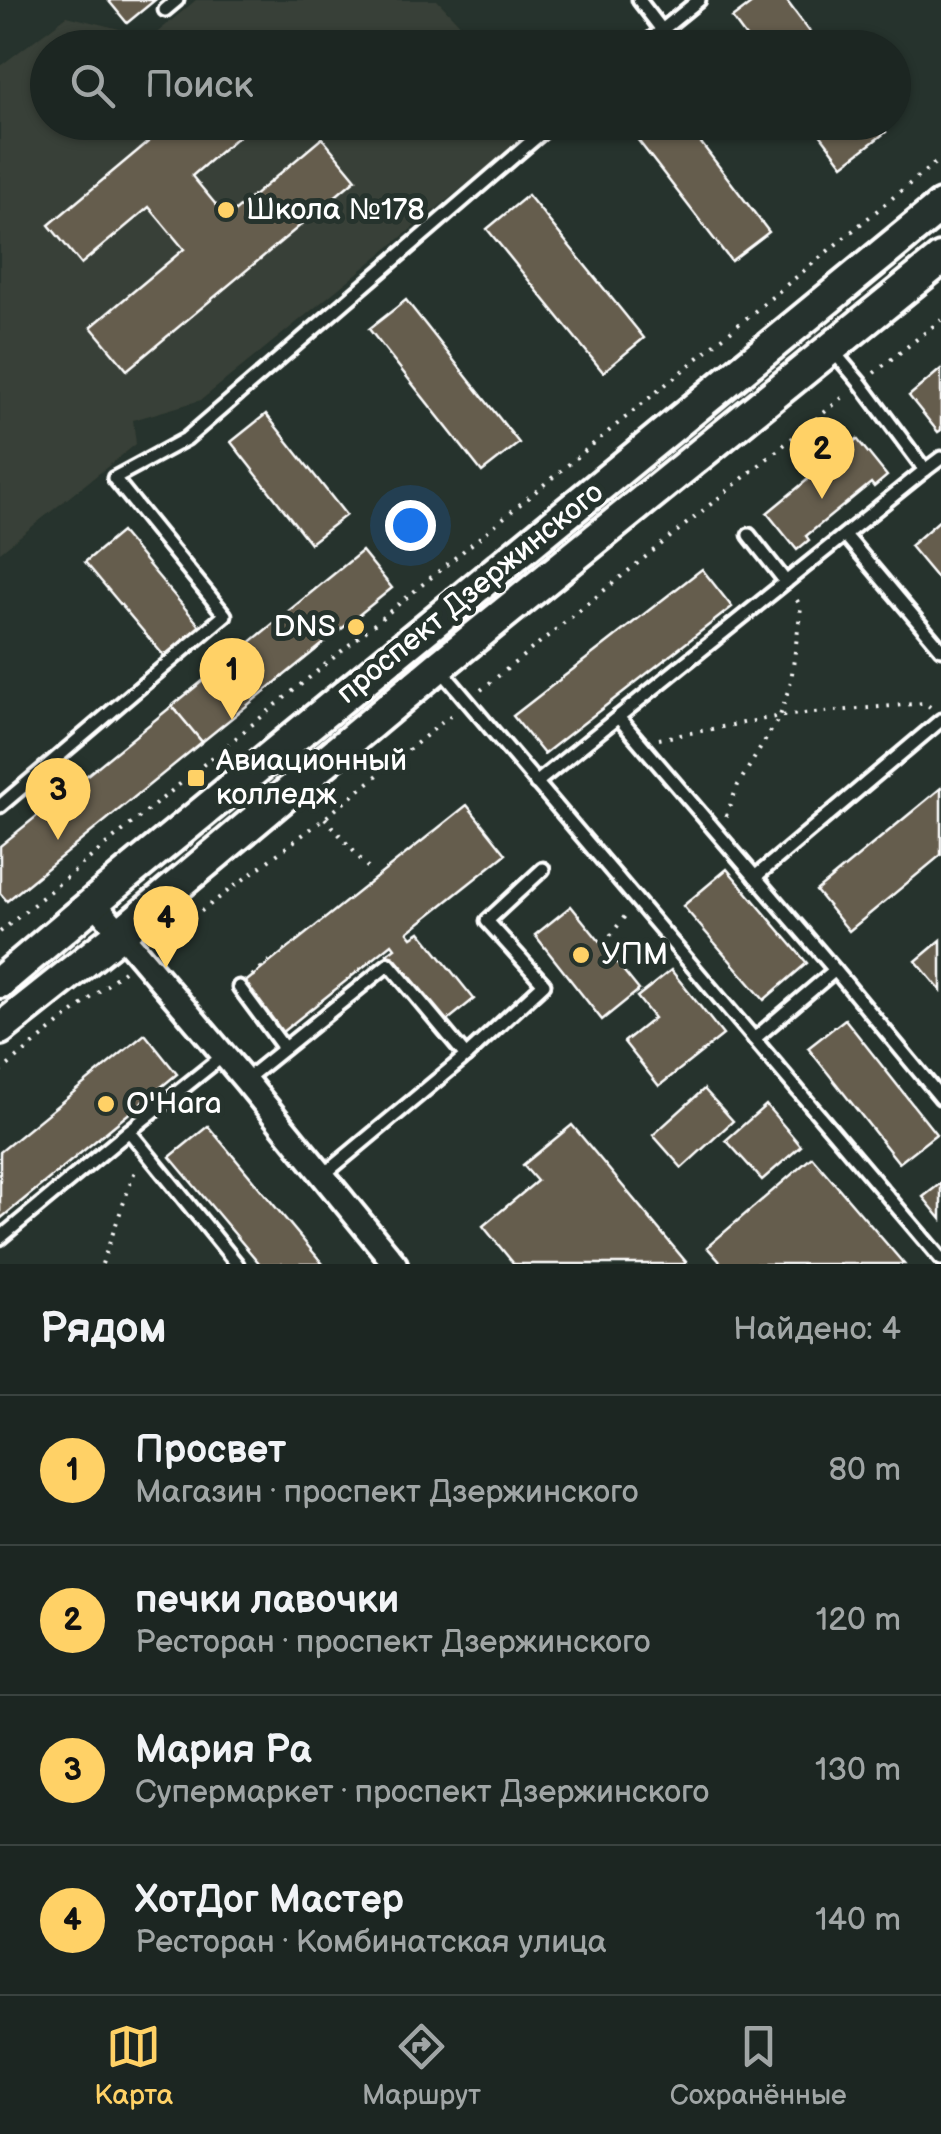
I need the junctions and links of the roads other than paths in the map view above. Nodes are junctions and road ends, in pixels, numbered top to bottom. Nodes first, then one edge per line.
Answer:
1 (177, 0) edge
2 (639, 0) edge
3 (699, 0) edge
4 (165, 10) dead end
5 (662, 30) joint
6 (533, 140) edge
7 (941, 206) edge
8 (941, 259) edge
9 (830, 347) junction
10 (941, 458) edge
11 (925, 470) junction
12 (845, 534) junction
13 (749, 536) dead end
14 (786, 582) junction
15 (941, 649) edge
16 (438, 667) junction
17 (937, 715) edge
18 (618, 717) junction
19 (536, 783) junction
20 (0, 806) edge
21 (542, 869) dead end
22 (755, 878) junction
23 (94, 902) junction
24 (122, 932) junction
25 (836, 970) junction
26 (0, 985) edge
27 (239, 987) dead end
28 (11, 1020) edge
29 (754, 1039) junction
30 (284, 1048) junction
31 (224, 1055) junction
32 (466, 1056) junction
33 (245, 1080) junction
34 (941, 1098) edge
35 (129, 1132) junction
36 (322, 1176) junction
37 (0, 1238) edge
38 (941, 1259) edge
39 (237, 1264) edge
40 (395, 1264) edge

1 - 4 lane
2 - 5 lane
3 - 5 lane
6 - 20 lane
7 - 23 main road, проспект Дзержинского
8 - 9 main road, проспект Дзержинского
9 - 11 lane
9 - 16 main road, проспект Дзержинского
10 - 11 lane
11 - 12 lane
12 - 14 lane
12 - 15 lane
13 - 14 lane
14 - 18 lane
16 - 19 lane
16 - 24 main road, проспект Дзержинского
17 - 22 lane
18 - 19 lane
18 - 22 lane
19 - 29 lane
21 - 32 lane
22 - 25 lane
23 - 24 street
23 - 26 main road, проспект Дзержинского
24 - 28 main road, проспект Дзержинского
24 - 31 street
25 - 29 lane
25 - 34 lane
26 - 28 street
27 - 30 lane
29 - 38 lane
30 - 32 lane
30 - 33 lane
31 - 33 street
31 - 35 lane
32 - 36 lane
33 - 36 street
35 - 37 lane
35 - 39 lane
36 - 40 street

